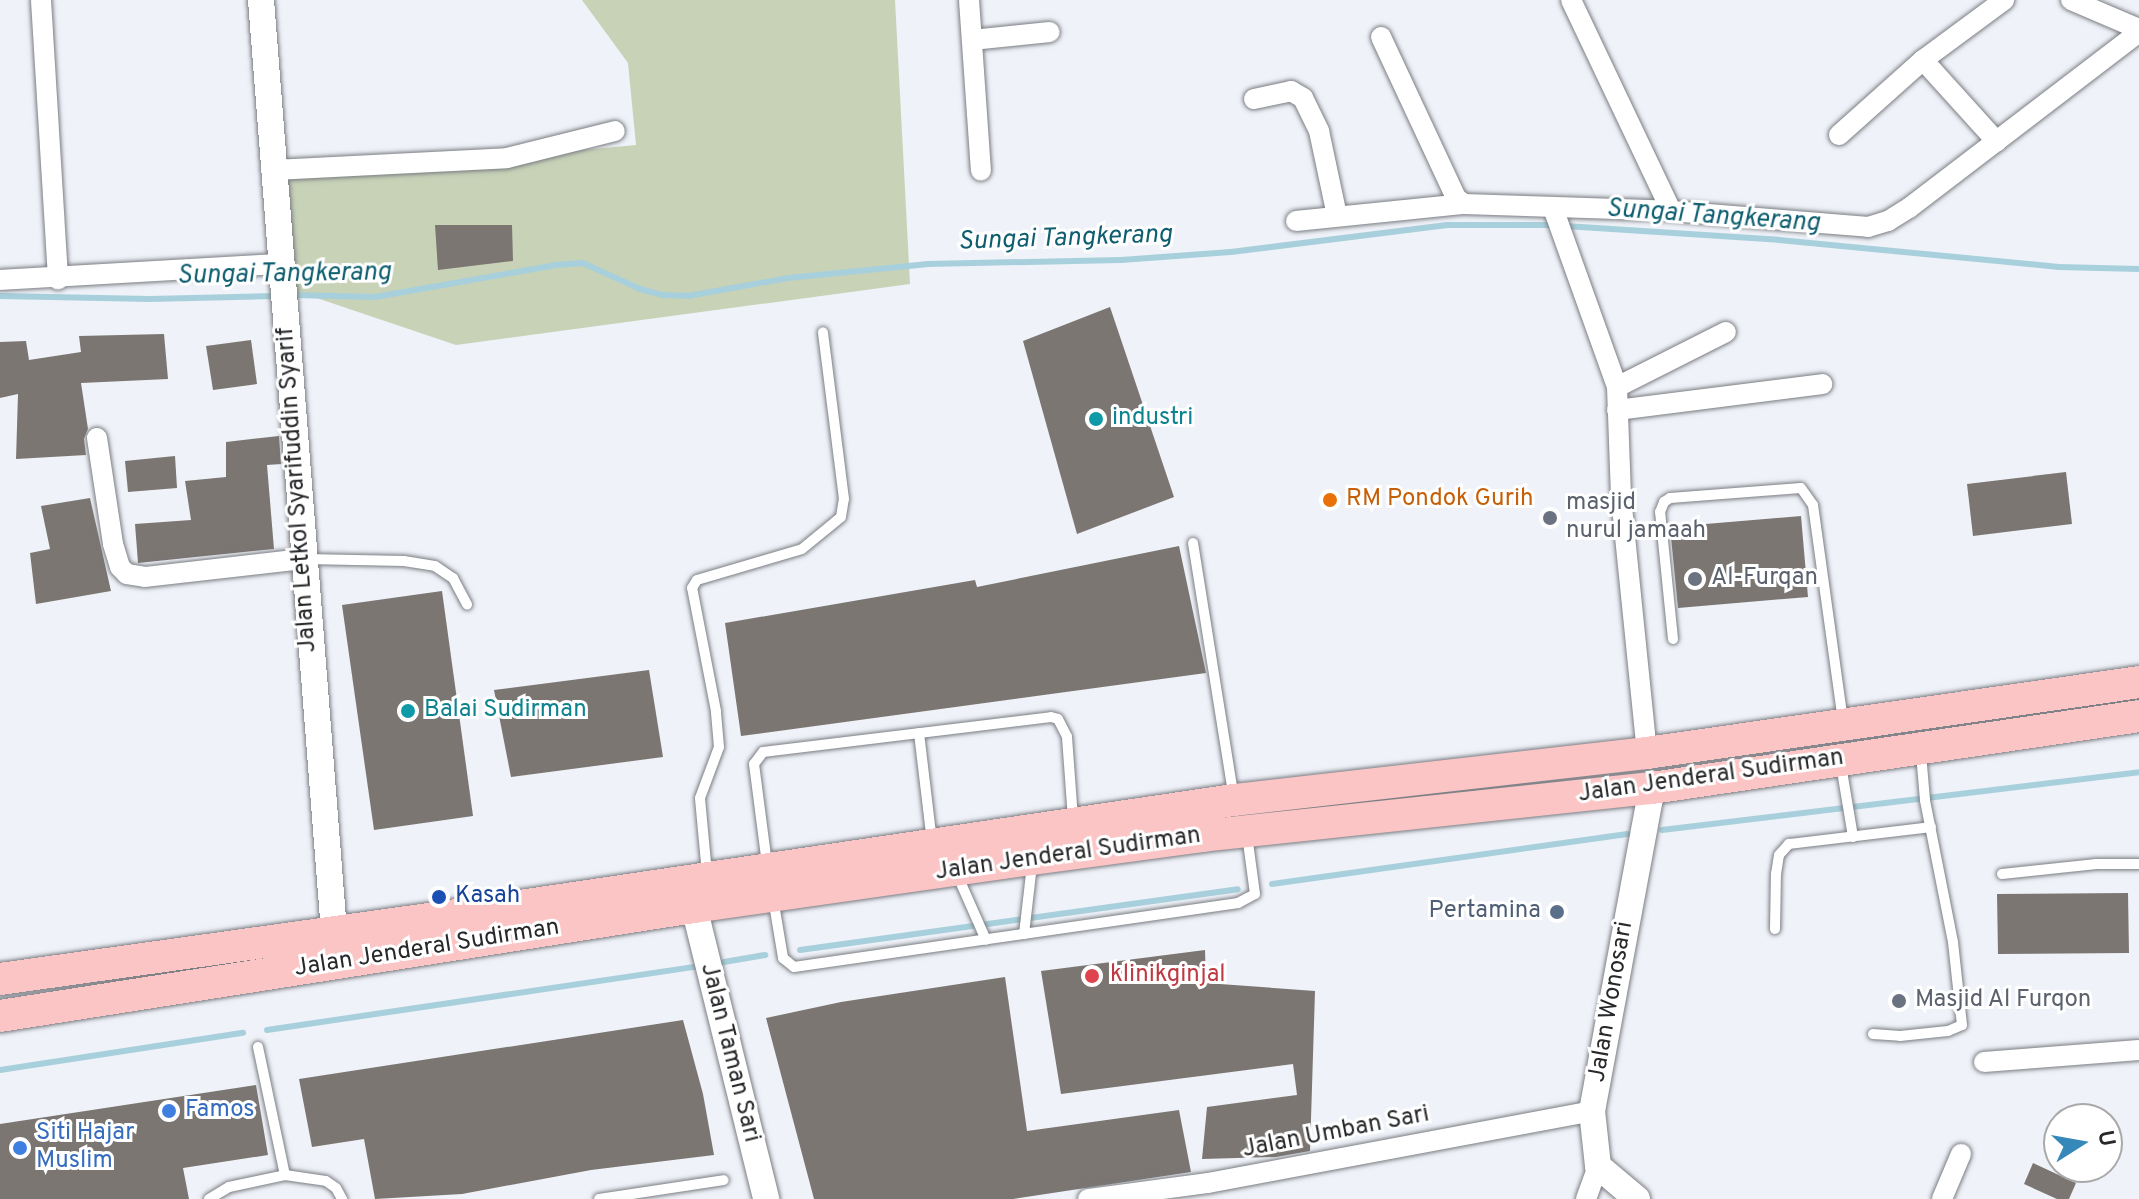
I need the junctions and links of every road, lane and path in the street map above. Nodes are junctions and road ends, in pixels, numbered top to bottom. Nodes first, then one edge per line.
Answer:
1 (41, 0) edge
2 (261, 0) edge
3 (969, 0) edge
4 (1571, 0) edge
5 (2004, 0) edge
6 (2071, 0) edge
7 (2139, 31) edge
8 (1050, 32) dead end
9 (1381, 37) dead end
10 (972, 40) junction
11 (1923, 60) junction
12 (1254, 99) dead end
13 (615, 131) dead end
14 (1839, 135) dead end
15 (1997, 142) junction
16 (274, 170) junction
17 (981, 171) dead end
18 (1464, 204) junction
19 (1553, 208) junction
20 (1671, 211) junction
21 (1337, 216) junction
22 (1296, 221) dead end
23 (282, 268) junction
24 (58, 279) junction
25 (0, 280) edge
26 (823, 332) dead end
27 (1726, 332) dead end
28 (1822, 384) dead end
29 (1617, 387) junction
30 (1617, 410) junction
31 (97, 438) dead end
32 (1193, 543) dead end
33 (304, 559) junction
34 (467, 604) dead end
35 (1673, 639) dead end
36 (2139, 682) edge
37 (2139, 716) edge
38 (1844, 724) junction
39 (919, 733) junction
40 (1647, 753) junction
41 (1922, 762) junction
42 (1843, 771) junction
43 (1652, 788) junction
44 (1234, 800) junction
45 (1074, 824) junction
46 (1931, 827) junction
47 (1247, 831) junction
48 (1853, 837) junction
49 (932, 843) junction
50 (1032, 859) junction
51 (2139, 864) edge
52 (955, 871) junction
53 (2002, 874) dead end
54 (707, 877) junction
55 (770, 882) junction
56 (694, 907) junction
57 (1775, 929) dead end
58 (1024, 931) junction
59 (334, 932) junction
60 (984, 936) junction
61 (0, 979) edge
62 (0, 1016) edge
63 (1873, 1034) dead end
64 (258, 1047) dead end
65 (2139, 1050) edge
66 (1984, 1062) dead end
67 (1592, 1111) junction
68 (1961, 1154) dead end
69 (1598, 1166) junction
70 (285, 1175) junction
71 (724, 1180) dead end
72 (209, 1199) edge
73 (342, 1199) edge
74 (599, 1199) edge
75 (766, 1199) edge
76 (1088, 1199) edge
77 (1586, 1199) edge
78 (1637, 1199) edge
79 (1942, 1199) edge

1 - 24 street
2 - 16 street, Jalan Letkol Syarifuddin Syarif
3 - 10 street
4 - 20 street
5 - 11 street
6 - 7 street
7 - 15 street
8 - 10 street
9 - 18 street
10 - 17 street
11 - 14 street
11 - 15 street
12 - 21 street
13 - 16 street
15 - 20 street
16 - 23 street, Jalan Letkol Syarifuddin Syarif
18 - 19 street
18 - 21 street
19 - 20 street
19 - 29 street
21 - 22 street
23 - 24 street
23 - 33 street, Jalan Letkol Syarifuddin Syarif
24 - 25 street
26 - 54 lane
27 - 29 street
28 - 30 street
29 - 30 street
30 - 40 street
31 - 33 street
32 - 44 lane
33 - 34 lane
33 - 59 street, Jalan Letkol Syarifuddin Syarif
35 - 38 lane
36 - 38 main road, Jalan Jenderal Sudirman
37 - 41 main road, Jalan Jenderal Sudirman
38 - 40 main road, Jalan Jenderal Sudirman
39 - 45 lane
39 - 49 lane
39 - 55 lane
40 - 44 main road, Jalan Jenderal Sudirman
41 - 42 main road, Jalan Jenderal Sudirman
41 - 46 lane
42 - 43 main road, Jalan Jenderal Sudirman
42 - 48 lane
43 - 47 main road, Jalan Jenderal Sudirman
43 - 67 street, Jalan Wonosari
44 - 45 main road, Jalan Jenderal Sudirman
45 - 49 main road, Jalan Jenderal Sudirman
46 - 48 lane
46 - 63 lane
47 - 50 main road, Jalan Jenderal Sudirman
47 - 58 lane
48 - 57 lane
49 - 55 main road, Jalan Jenderal Sudirman
50 - 52 main road, Jalan Jenderal Sudirman
50 - 58 lane
51 - 53 lane
52 - 55 main road, Jalan Jenderal Sudirman
52 - 60 lane
54 - 55 main road, Jalan Jenderal Sudirman
54 - 59 main road, Jalan Jenderal Sudirman
55 - 56 main road, Jalan Jenderal Sudirman
55 - 60 lane
56 - 62 main road, Jalan Jenderal Sudirman
56 - 75 street, Jalan Taman Sari
58 - 60 lane
59 - 61 main road, Jalan Jenderal Sudirman
64 - 70 lane
65 - 66 street
67 - 69 street, Jalan Wonosari
67 - 76 street, Jalan Umban Sari
68 - 79 street
69 - 77 street
69 - 78 street
70 - 72 lane
70 - 73 lane
71 - 74 lane

